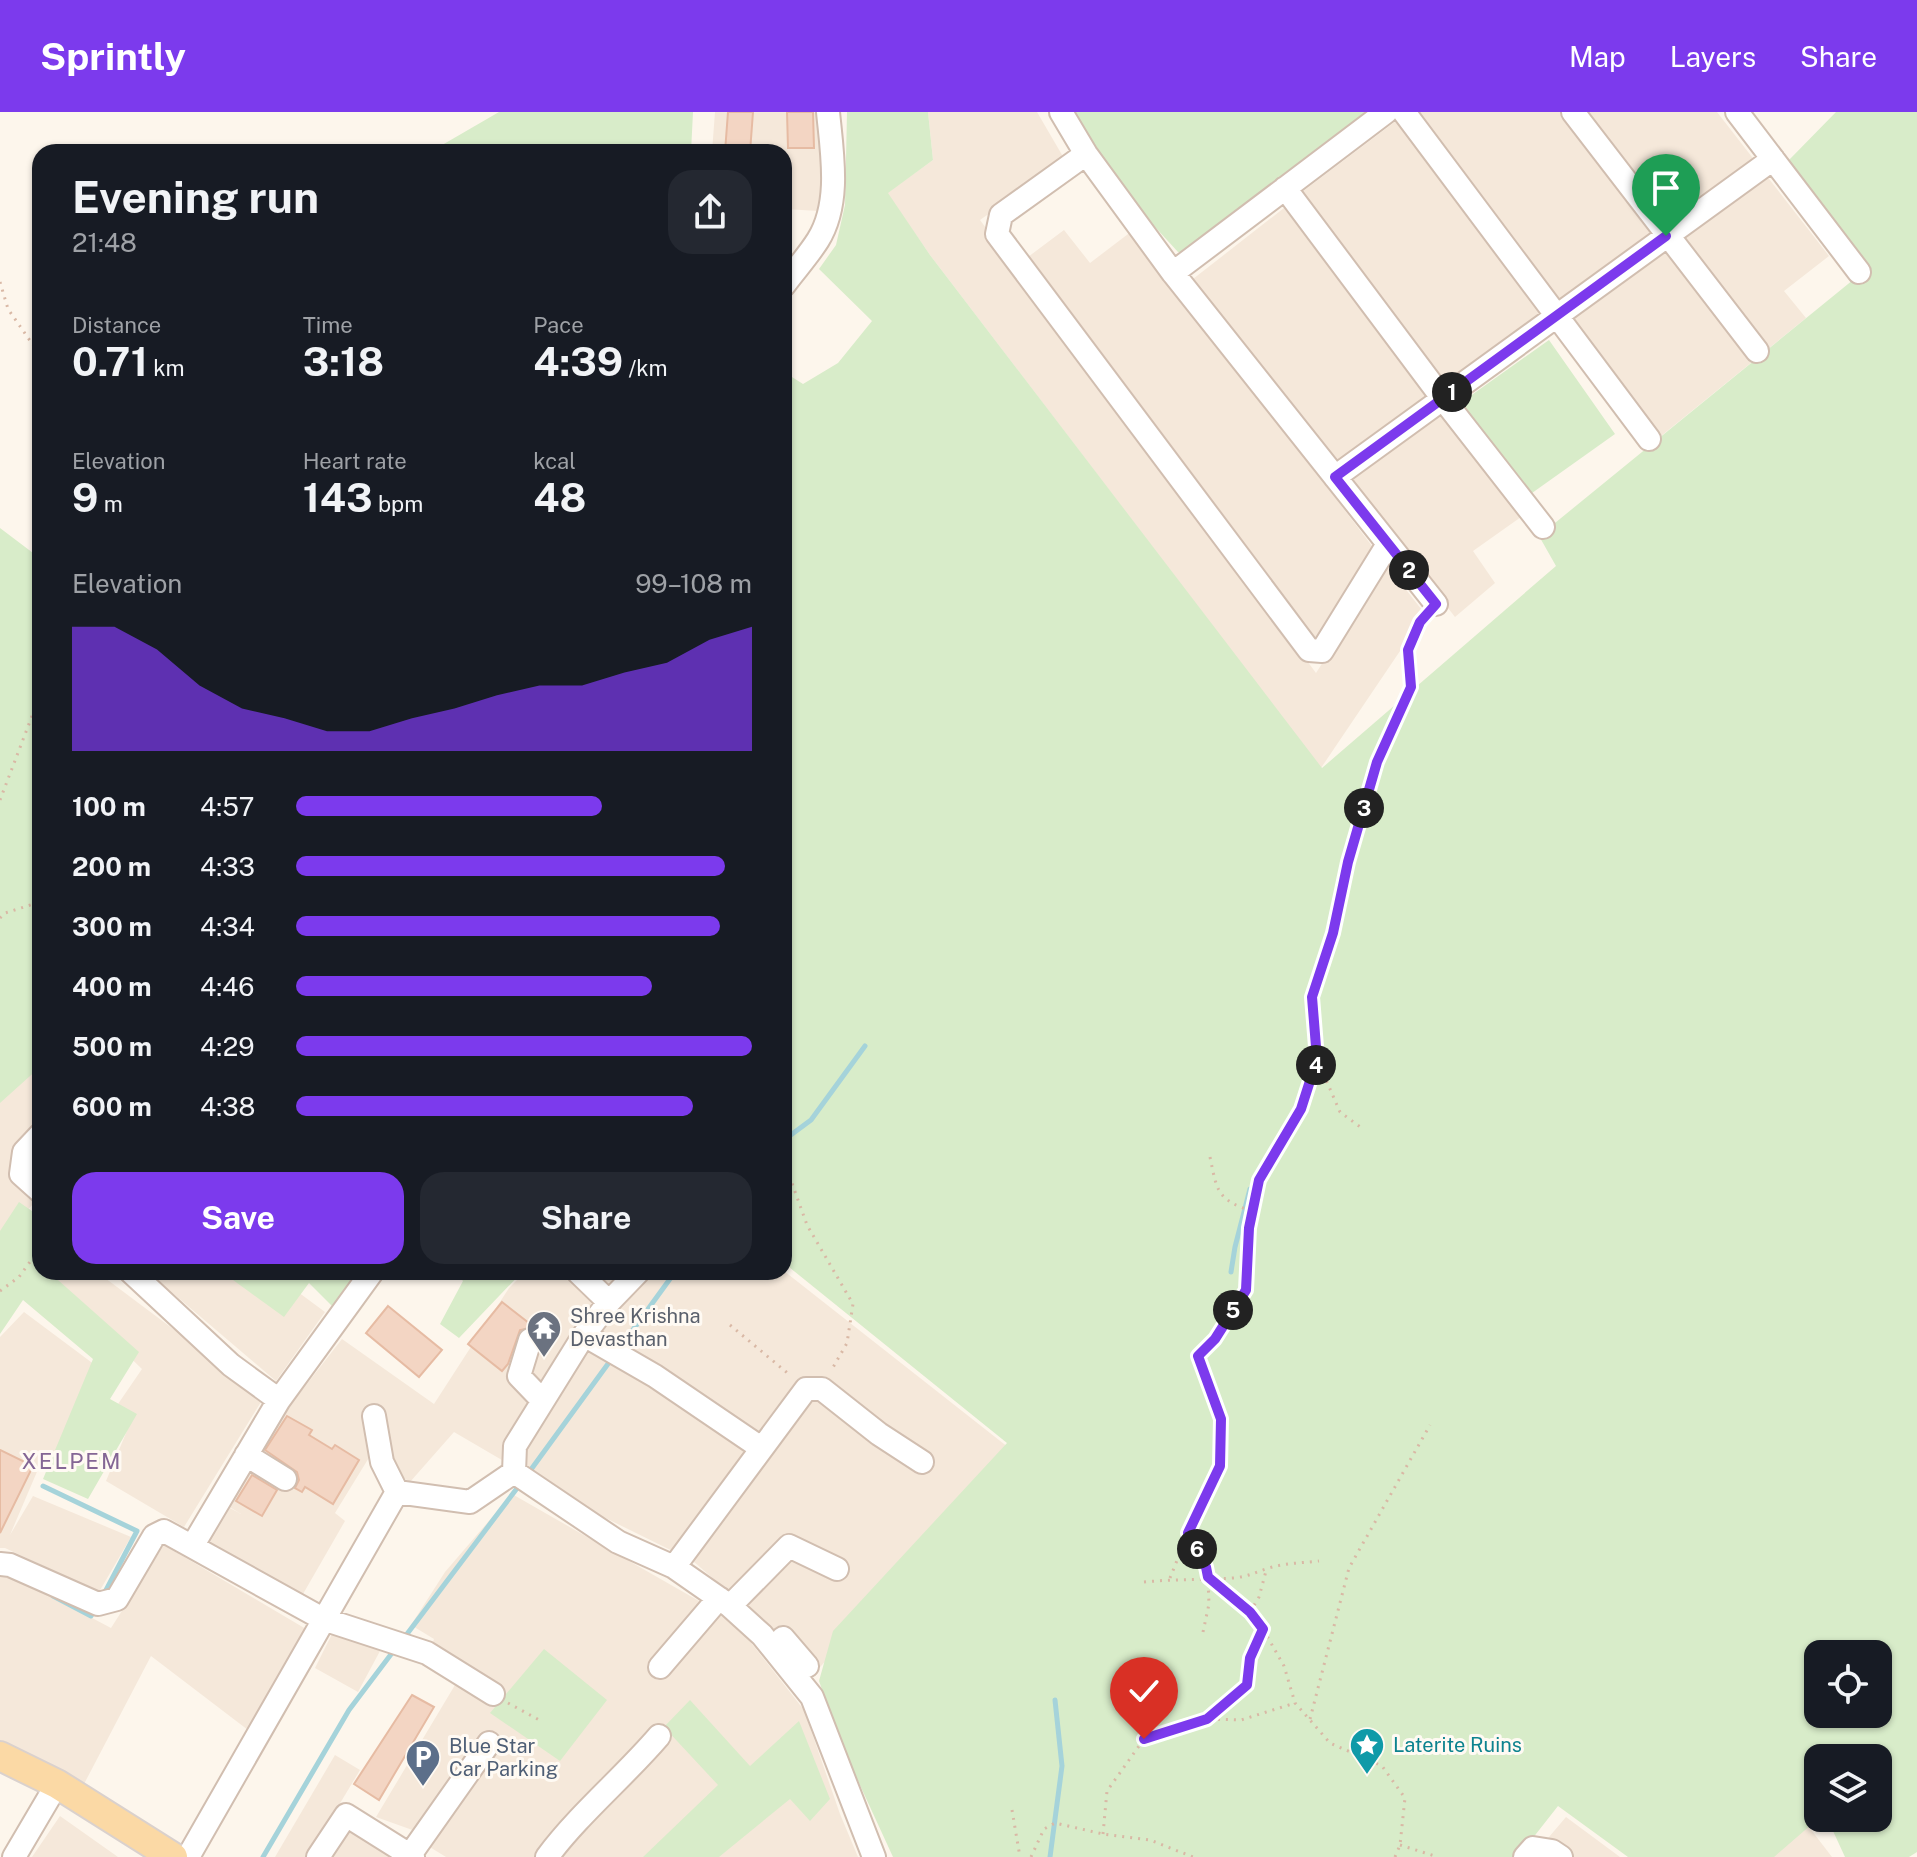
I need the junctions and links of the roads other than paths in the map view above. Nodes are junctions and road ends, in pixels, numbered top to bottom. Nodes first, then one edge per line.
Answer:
1 (828, 112) edge
2 (1061, 112) edge
3 (1386, 112) edge
4 (1404, 112) edge
5 (1573, 112) edge
6 (1737, 112) edge
7 (1086, 154) junction
8 (1773, 159) junction
9 (1285, 188) junction
10 (1666, 236) junction
11 (1859, 272) dead end
12 (1173, 273) junction
13 (792, 274) edge
14 (1557, 317) junction
15 (1757, 351) dead end
16 (1443, 399) junction
17 (1649, 439) dead end
18 (1335, 477) junction
19 (1543, 527) dead end
20 (1388, 544) junction
21 (1436, 604) road end
22 (32, 1144) edge
23 (32, 1184) edge
24 (140, 1280) edge
25 (366, 1280) edge
26 (586, 1280) edge
27 (630, 1280) edge
28 (609, 1302) junction
29 (584, 1335) junction
30 (530, 1340) dead end
31 (279, 1400) junction
32 (543, 1401) junction
33 (374, 1416) dead end
34 (761, 1448) junction
35 (246, 1455) junction
36 (922, 1462) dead end
37 (514, 1472) junction
38 (285, 1479) dead end
39 (397, 1492) junction
40 (193, 1545) junction
41 (0, 1564) edge
42 (674, 1567) junction
43 (837, 1569) dead end
44 (724, 1602) junction
45 (323, 1619) junction
46 (762, 1635) junction
47 (807, 1666) dead end
48 (660, 1667) dead end
49 (493, 1694) road end
50 (659, 1736) dead end
51 (489, 1743) dead end
52 (0, 1756) edge
53 (57, 1784) junction
54 (412, 1856) edge
55 (14, 1857) edge
56 (173, 1857) edge
57 (188, 1857) edge
58 (318, 1857) edge
59 (547, 1857) edge
60 (874, 1857) edge
61 (1525, 1857) edge
62 (1561, 1857) edge

1 - 13 street
2 - 7 street
3 - 9 street
4 - 14 street
5 - 10 street
6 - 8 street
7 - 12 street
7 - 20 street
8 - 10 street
8 - 11 street
9 - 12 street
9 - 16 street
10 - 14 street
10 - 15 street
12 - 18 street
14 - 16 street
14 - 17 street
16 - 18 street
16 - 19 street
18 - 20 street
20 - 21 street
22 - 23 street
24 - 31 street
25 - 31 street
26 - 28 street
27 - 28 street
28 - 29 street
29 - 32 street
29 - 34 street
30 - 32 street
31 - 35 street
32 - 37 street
33 - 39 street
34 - 36 street
34 - 42 street
35 - 38 street
35 - 40 street
37 - 39 street
37 - 42 street
39 - 45 street
40 - 41 street
40 - 45 street
42 - 44 street
43 - 44 street
44 - 46 street
44 - 48 street
45 - 49 street
45 - 57 street
46 - 47 street
46 - 60 street
50 - 59 street
51 - 54 street
52 - 53 main road
53 - 55 street
53 - 56 main road
54 - 58 street
61 - 62 street

